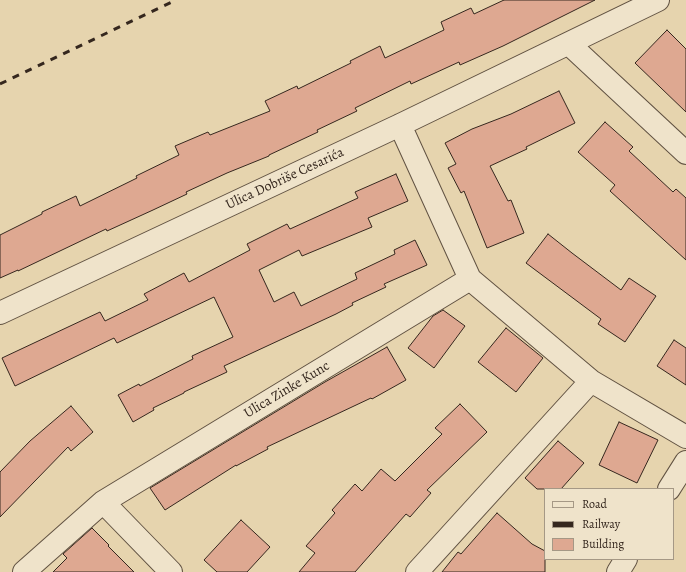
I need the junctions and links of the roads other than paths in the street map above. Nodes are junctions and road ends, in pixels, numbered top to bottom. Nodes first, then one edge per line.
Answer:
1 (658, 0) edge
2 (569, 44) junction
3 (400, 125) junction
4 (686, 153) edge
5 (470, 279) junction
6 (0, 313) edge
7 (591, 381) junction
8 (686, 437) edge
9 (686, 462) edge
10 (670, 488) edge
11 (103, 502) junction
12 (625, 560) edge
13 (24, 572) edge
14 (171, 572) edge
15 (417, 572) edge
16 (618, 572) edge

1 - 2 street, Ulica Dobriše Cesarića
2 - 3 street, Ulica Dobriše Cesarića
2 - 4 street
3 - 5 street
3 - 6 street, Ulica Dobriše Cesarića
5 - 7 street
5 - 11 street, Ulica Zinke Kunc
7 - 8 street
7 - 15 street
9 - 10 street
11 - 13 street, Ulica Zinke Kunc
11 - 14 street
12 - 16 street

